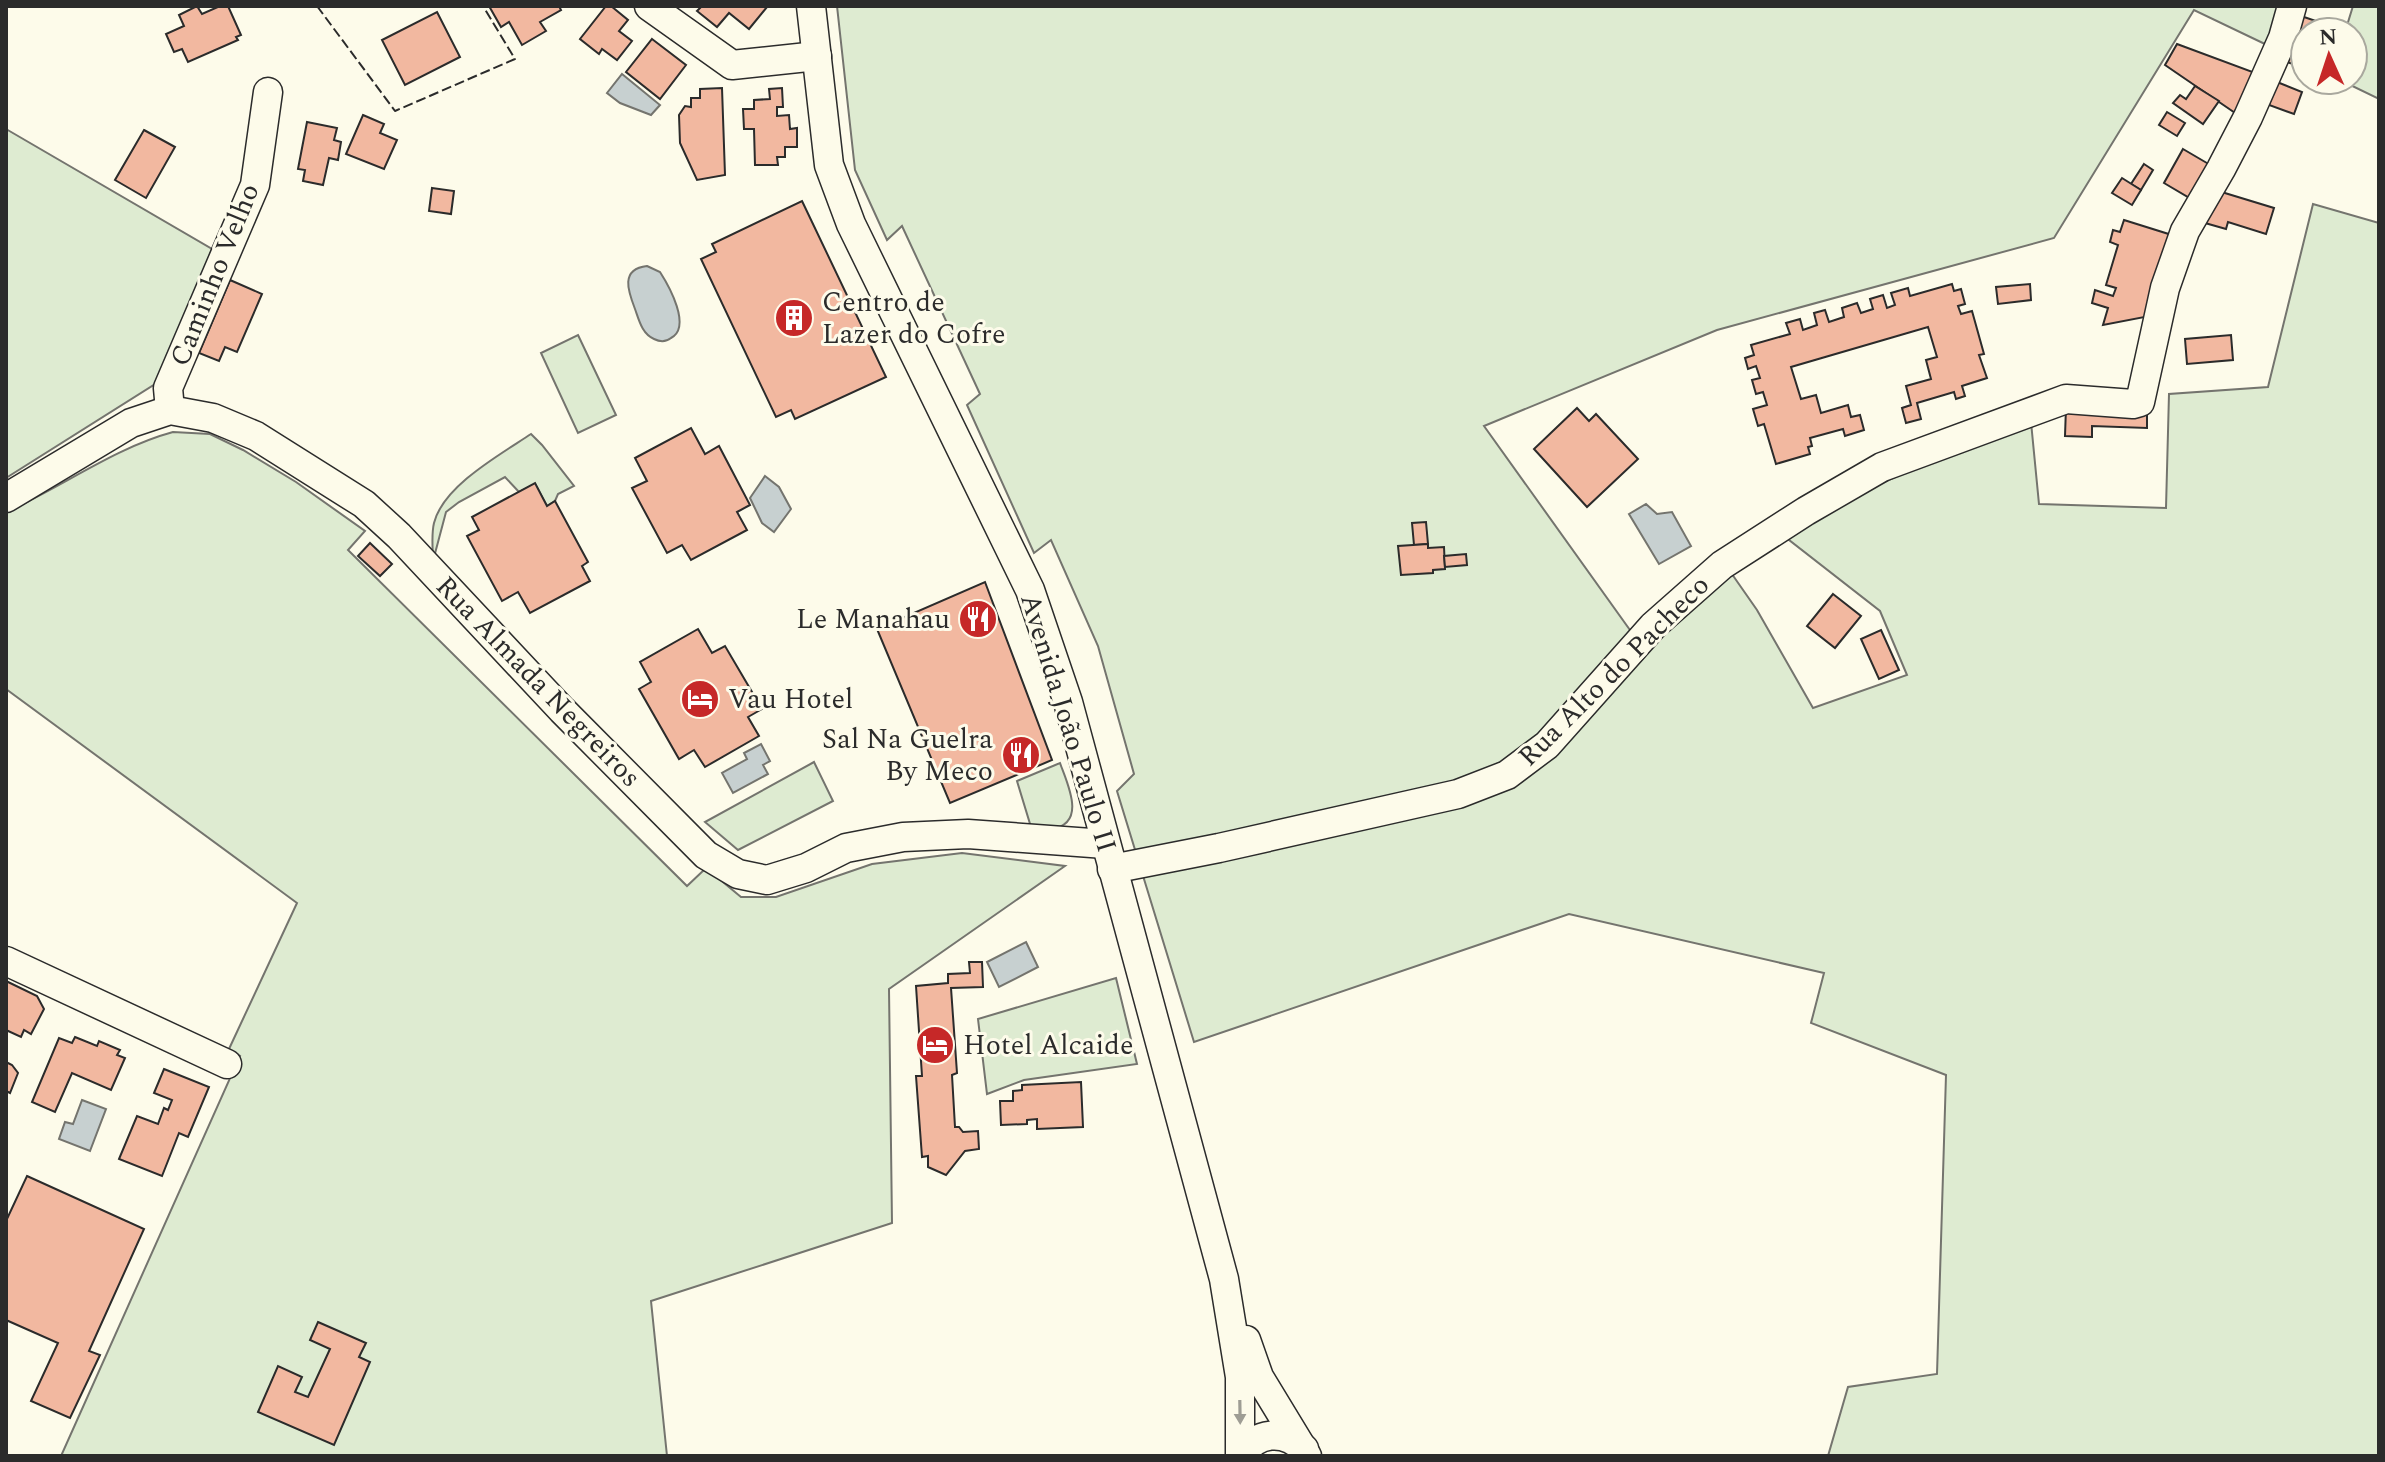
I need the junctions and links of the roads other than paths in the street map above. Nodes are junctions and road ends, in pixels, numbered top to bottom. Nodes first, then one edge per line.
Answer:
1 (649, 6) edge
2 (811, 6) edge
3 (2292, 6) edge
4 (817, 56) junction
5 (268, 92) dead end
6 (170, 410) junction
7 (6, 498) edge
8 (1108, 857) junction
9 (6, 961) edge
10 (227, 1064) dead end
11 (1224, 1279) junction
12 (1307, 1453) edge
13 (1241, 1456) edge

1 - 4 street
2 - 4 street, Avenida João Paulo II
3 - 8 street, Rua Alto do Pacheco
4 - 8 street, Avenida João Paulo II
5 - 6 street, Caminho Velho
6 - 7 street, Rua Almada Negreiros
6 - 8 street, Rua Almada Negreiros
8 - 11 street, Avenida João Paulo II
9 - 10 street
11 - 12 street
11 -> 13 street
12 - 13 street

